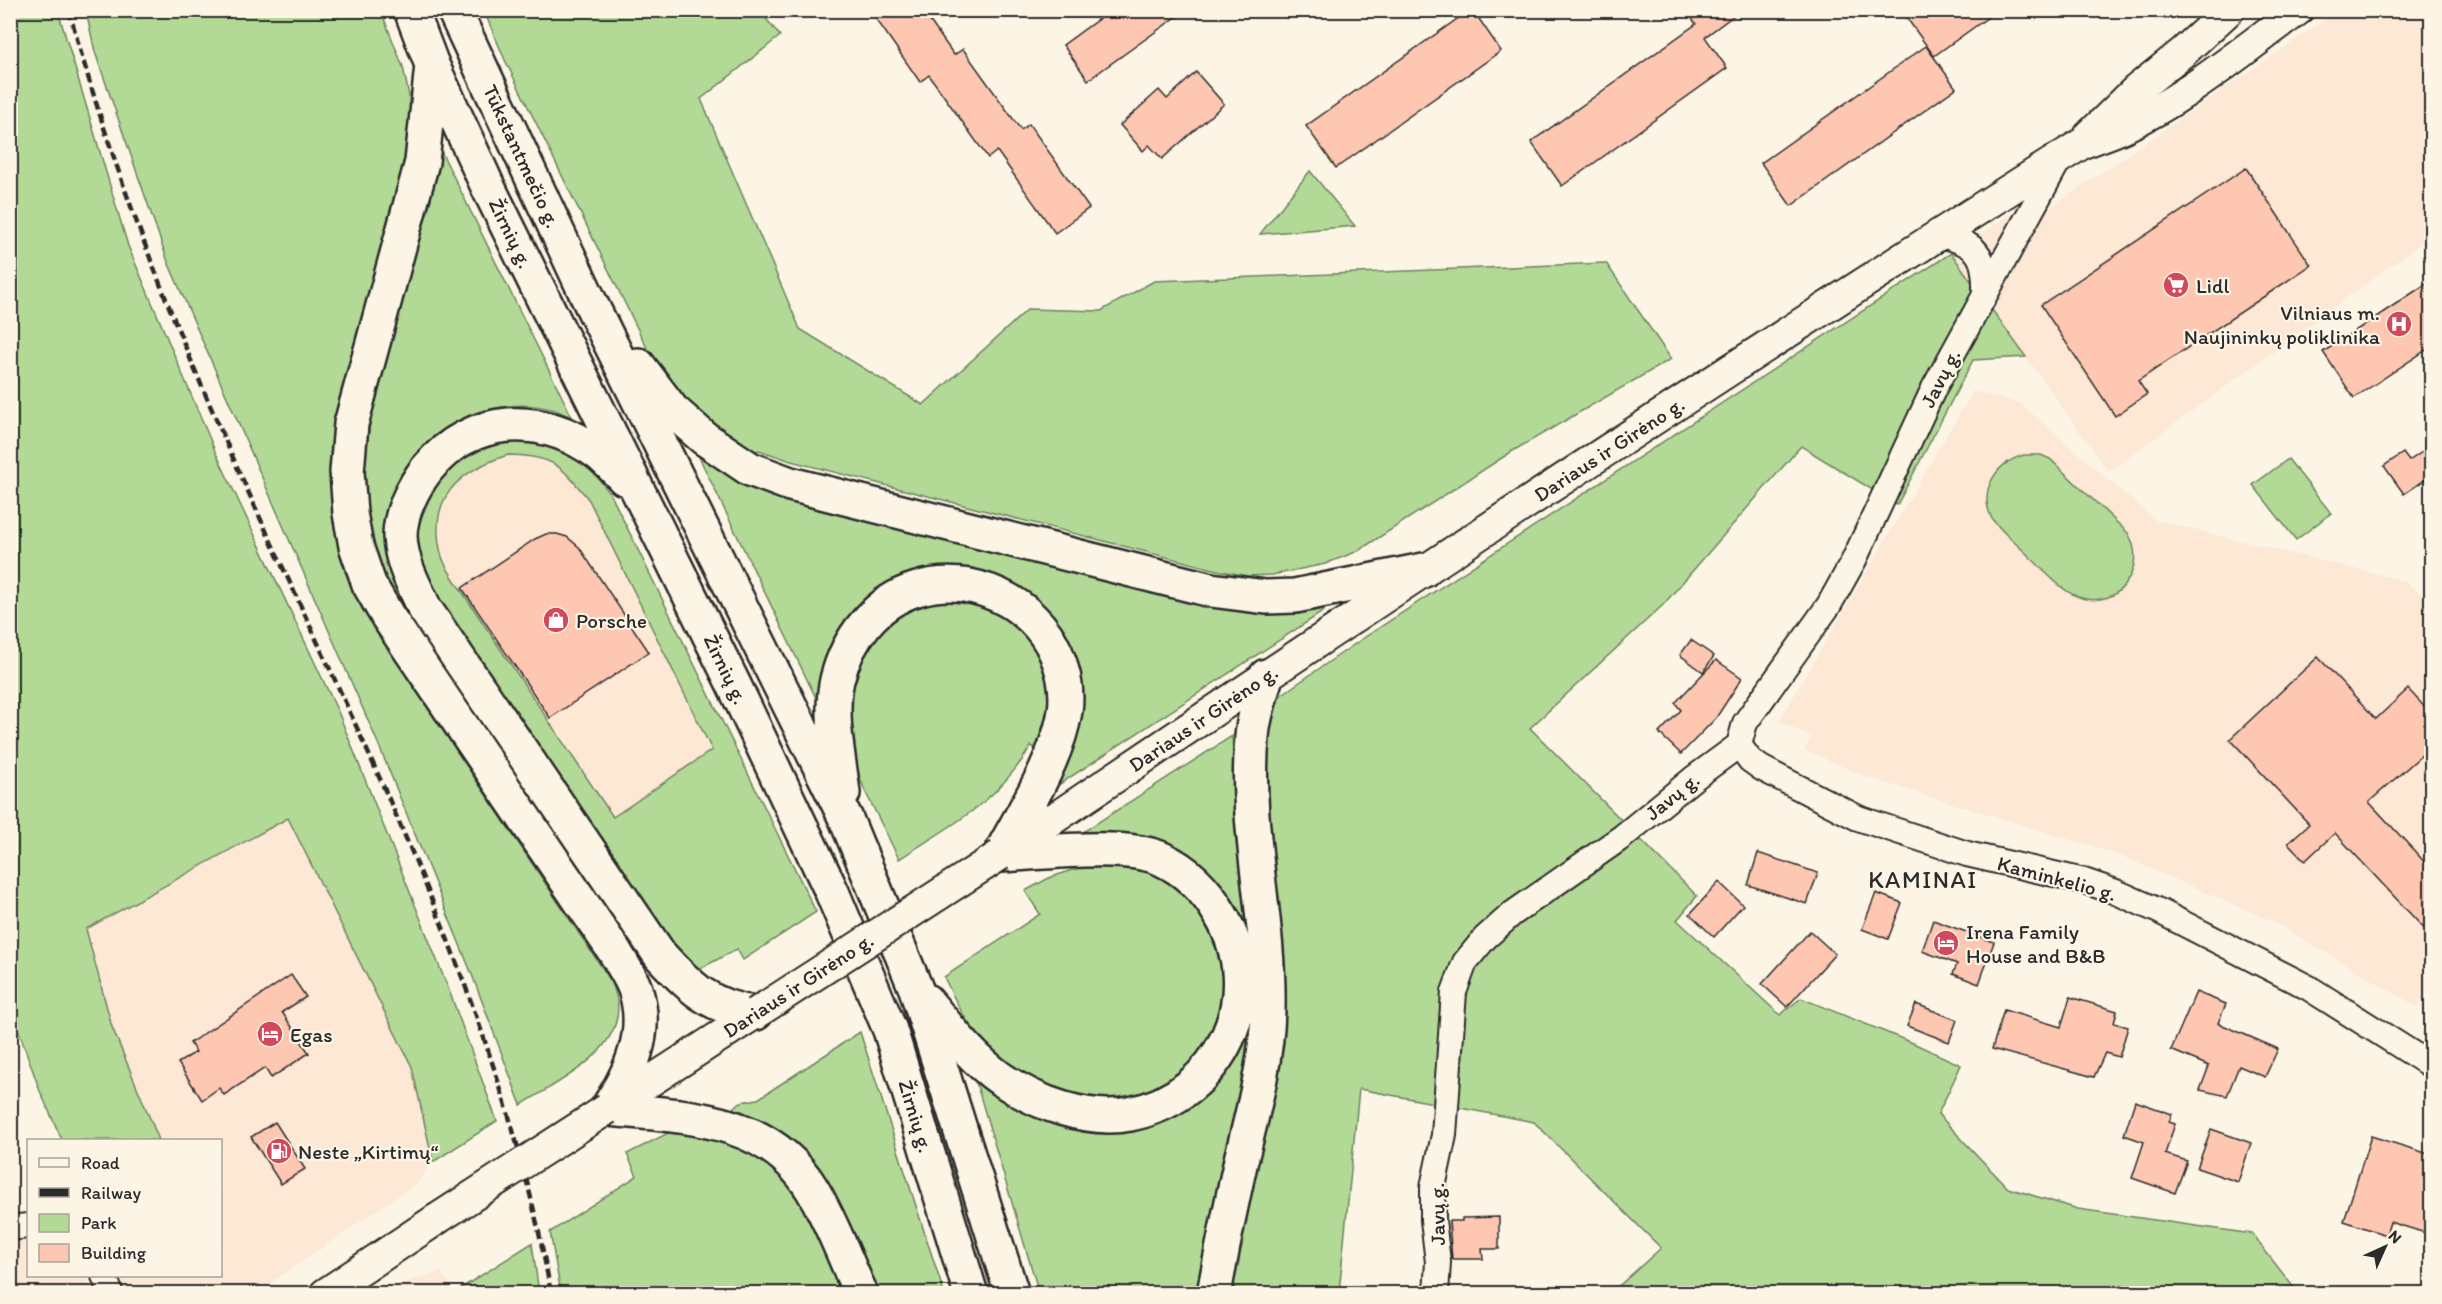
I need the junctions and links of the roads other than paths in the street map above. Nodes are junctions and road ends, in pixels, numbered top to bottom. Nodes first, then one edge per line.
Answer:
1 (411, 10) edge
2 (454, 10) edge
3 (2229, 10) edge
4 (2298, 10) edge
5 (432, 65) junction
6 (2072, 150) junction
7 (1938, 234) junction
8 (1985, 292) junction
9 (590, 302) junction
10 (639, 492) junction
11 (1424, 570) junction
12 (1266, 676) junction
13 (1739, 745) junction
14 (846, 819) junction
15 (1000, 855) junction
16 (916, 990) junction
17 (756, 1013) junction
18 (2432, 1066) edge
19 (607, 1109) junction
20 (27, 1226) edge
21 (10, 1228) edge
22 (105, 1277) edge
23 (111, 1293) edge
24 (325, 1293) edge
25 (861, 1293) edge
26 (971, 1293) edge
27 (1012, 1293) edge
28 (1214, 1293) edge
29 (1436, 1293) edge

1 - 5 highway
2 - 9 highway, Tūkstantmečio g.
3 - 6 main road, Dariaus ir Girėno g.
4 - 6 main road, Dariaus ir Girėno g.
5 - 10 highway, Žirnių g.
5 - 19 highway
6 - 7 main road, Dariaus ir Girėno g.
6 - 8 street, Javų g.
7 - 8 street
7 - 11 main road, Dariaus ir Girėno g.
8 - 13 street, Javų g.
9 - 11 highway
9 - 14 highway, Žirnių g.
10 - 17 highway
10 - 26 highway, Žirnių g.
11 - 12 main road, Dariaus ir Girėno g.
12 - 15 main road, Dariaus ir Girėno g.
12 - 28 highway
13 - 18 street, Kaminkelio g.
13 - 29 street, Javų g.
14 - 15 highway
14 - 16 highway, Žirnių g.
15 - 16 highway
15 - 17 main road, Dariaus ir Girėno g., bridge
16 - 27 highway, Žirnių g.
17 - 19 main road, Dariaus ir Girėno g.
19 - 24 main road, Dariaus ir Girėno g., bridge
19 - 25 highway
20 - 21 street
22 - 23 street

